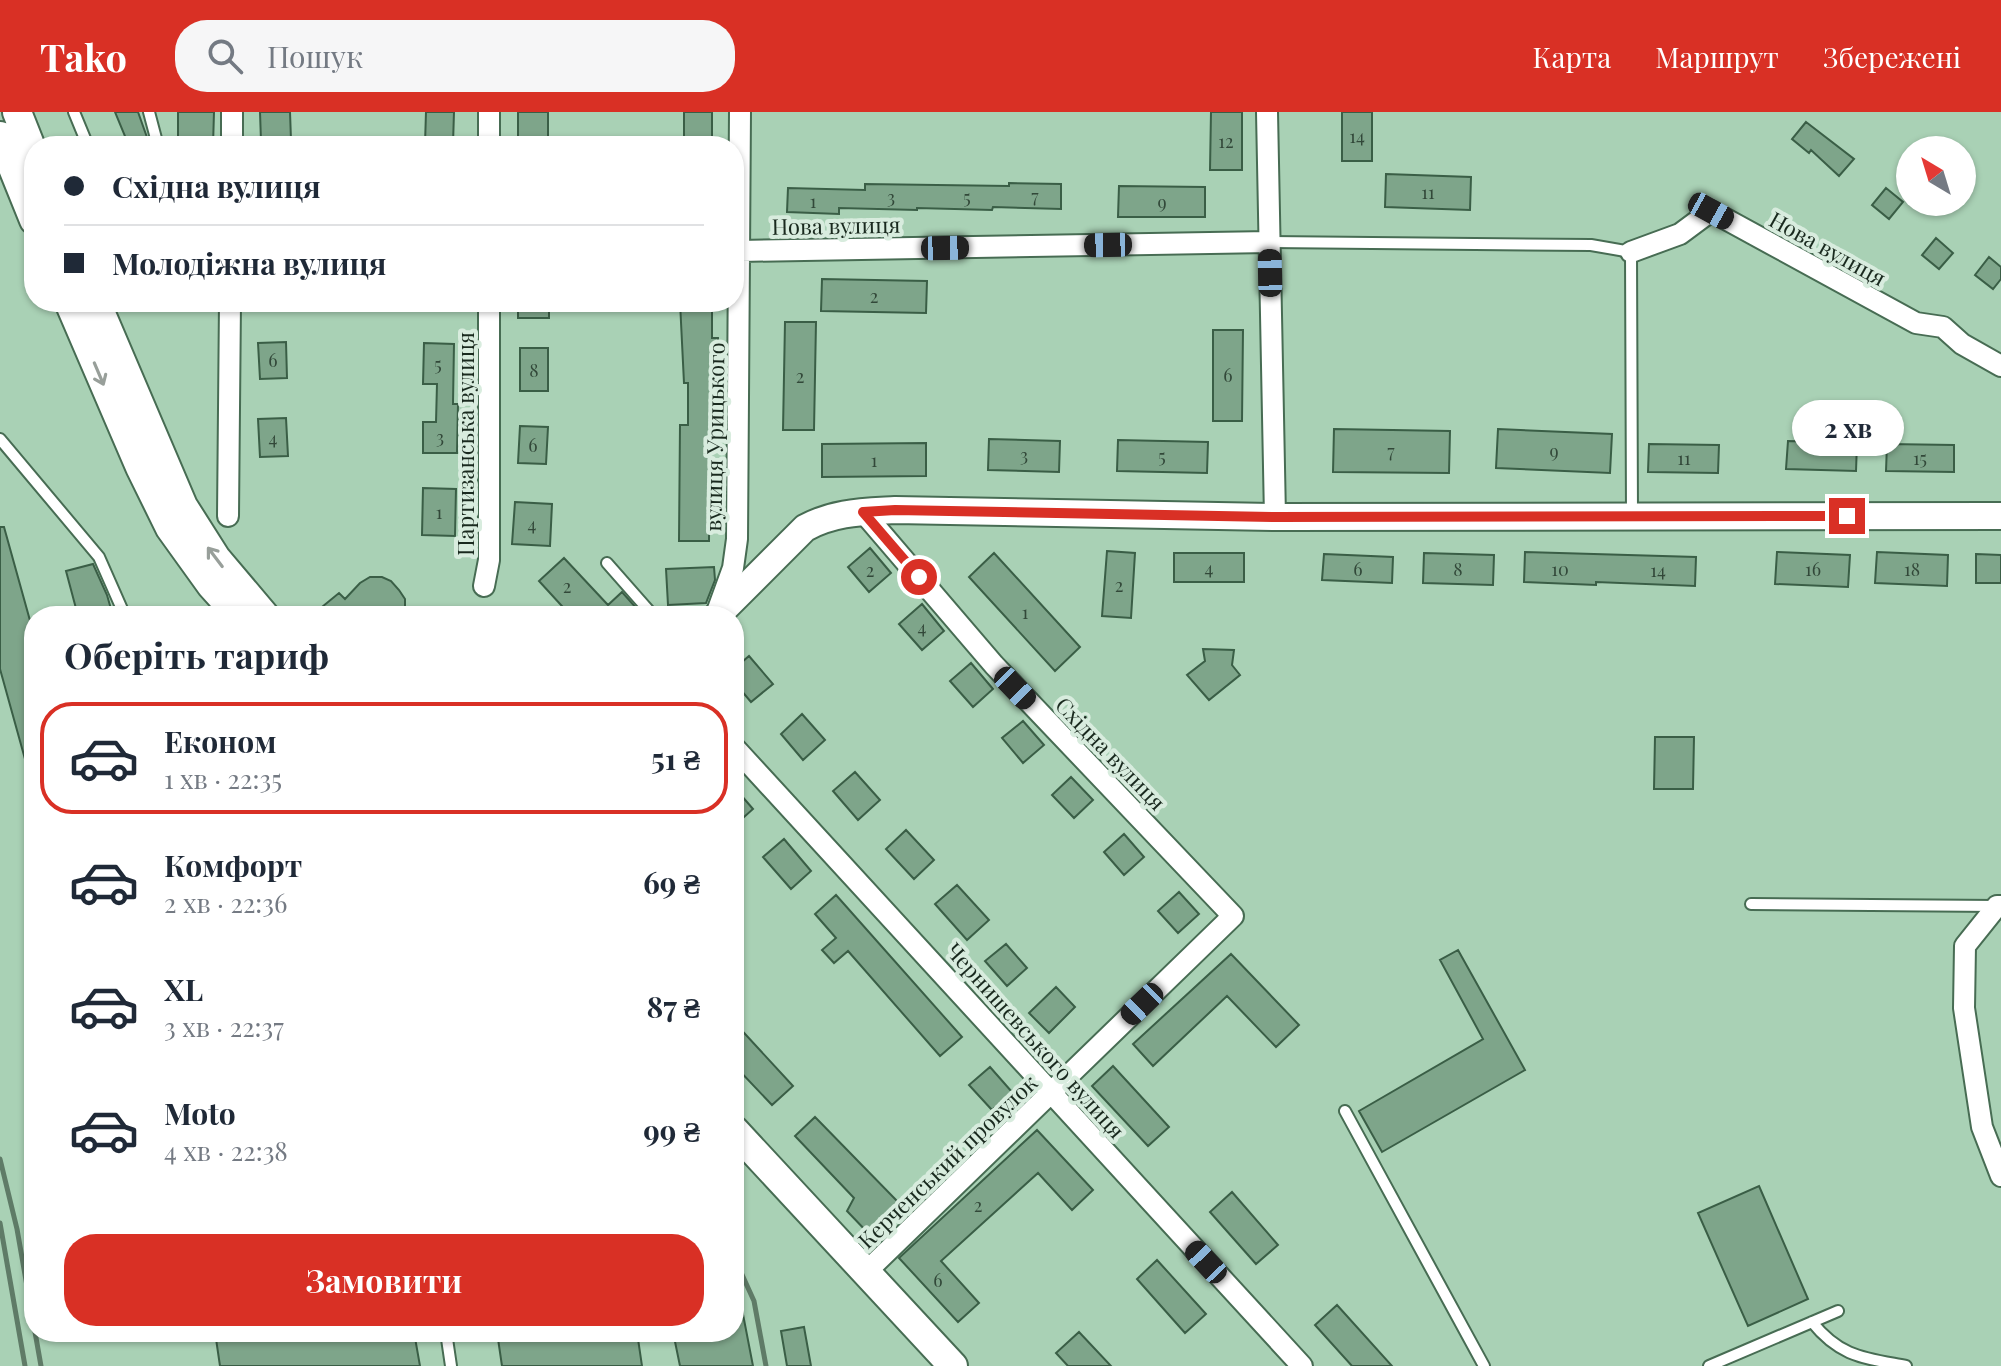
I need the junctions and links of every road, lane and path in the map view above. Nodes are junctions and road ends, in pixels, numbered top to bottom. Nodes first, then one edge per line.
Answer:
1 (17, 112) edge
2 (74, 112) edge
3 (149, 112) edge
4 (232, 112) edge
5 (489, 112) edge
6 (740, 112) edge
7 (1267, 112) edge
8 (0, 136) edge
9 (26, 136) edge
10 (84, 136) edge
11 (155, 136) edge
12 (232, 136) edge
13 (489, 136) edge
14 (740, 136) edge
15 (24, 195) edge
16 (1269, 242) junction
17 (744, 251) edge
18 (1631, 252) junction
19 (73, 312) edge
20 (100, 312) edge
21 (230, 312) edge
22 (489, 312) edge
23 (739, 312) edge
24 (2001, 366) edge
25 (0, 439) edge
26 (863, 512) junction
27 (228, 516) dead end
28 (1632, 516) junction
29 (2001, 516) edge
30 (1275, 517) junction
31 (607, 563) dead end
32 (484, 586) dead end
33 (121, 606) edge
34 (230, 606) edge
35 (257, 606) edge
36 (645, 606) edge
37 (720, 606) edge
38 (726, 606) edge
39 (744, 758) edge
40 (1751, 904) dead end
41 (1999, 906) edge
42 (1233, 916) joint
43 (1051, 1092) junction
44 (1345, 1111) dead end
45 (744, 1141) edge
46 (744, 1166) edge
47 (2001, 1176) edge
48 (866, 1272) junction
49 (1838, 1311) dead end
50 (1812, 1322) junction
51 (447, 1342) edge
52 (451, 1366) edge
53 (929, 1366) edge
54 (953, 1366) edge
55 (1302, 1366) edge
56 (1484, 1366) edge
57 (1709, 1366) edge
58 (1906, 1366) edge

1 - 9 main road
2 - 10 lane
3 - 11 lane
4 - 12 street
5 - 13 street
6 - 14 street, вулиця Урицького
7 - 16 street
8 - 15 main road
16 - 17 street, Нова вулиця
16 - 18 lane
16 - 30 street
18 - 24 street, Нова вулиця
18 - 28 lane
19 -> 34 main road
35 -> 20 main road
21 - 27 street
22 - 32 street, Партизанська вулиця
23 - 37 street, вулиця Урицького
25 - 33 lane
26 - 30 street
26 - 38 street
26 - 42 street, Східна вулиця
28 - 29 street
28 - 30 street
31 - 36 lane
39 - 43 street, Чернишевського вулиця
40 - 41 lane
41 - 47 street
42 - 43 street, Керченський провулок
43 - 48 street, Керченський провулок
43 - 55 street, Чернишевського вулиця
44 - 56 lane
45 - 48 main road
46 - 53 main road
48 - 54 main road
49 - 50 lane
50 - 57 lane
50 - 58 lane
51 - 52 lane

